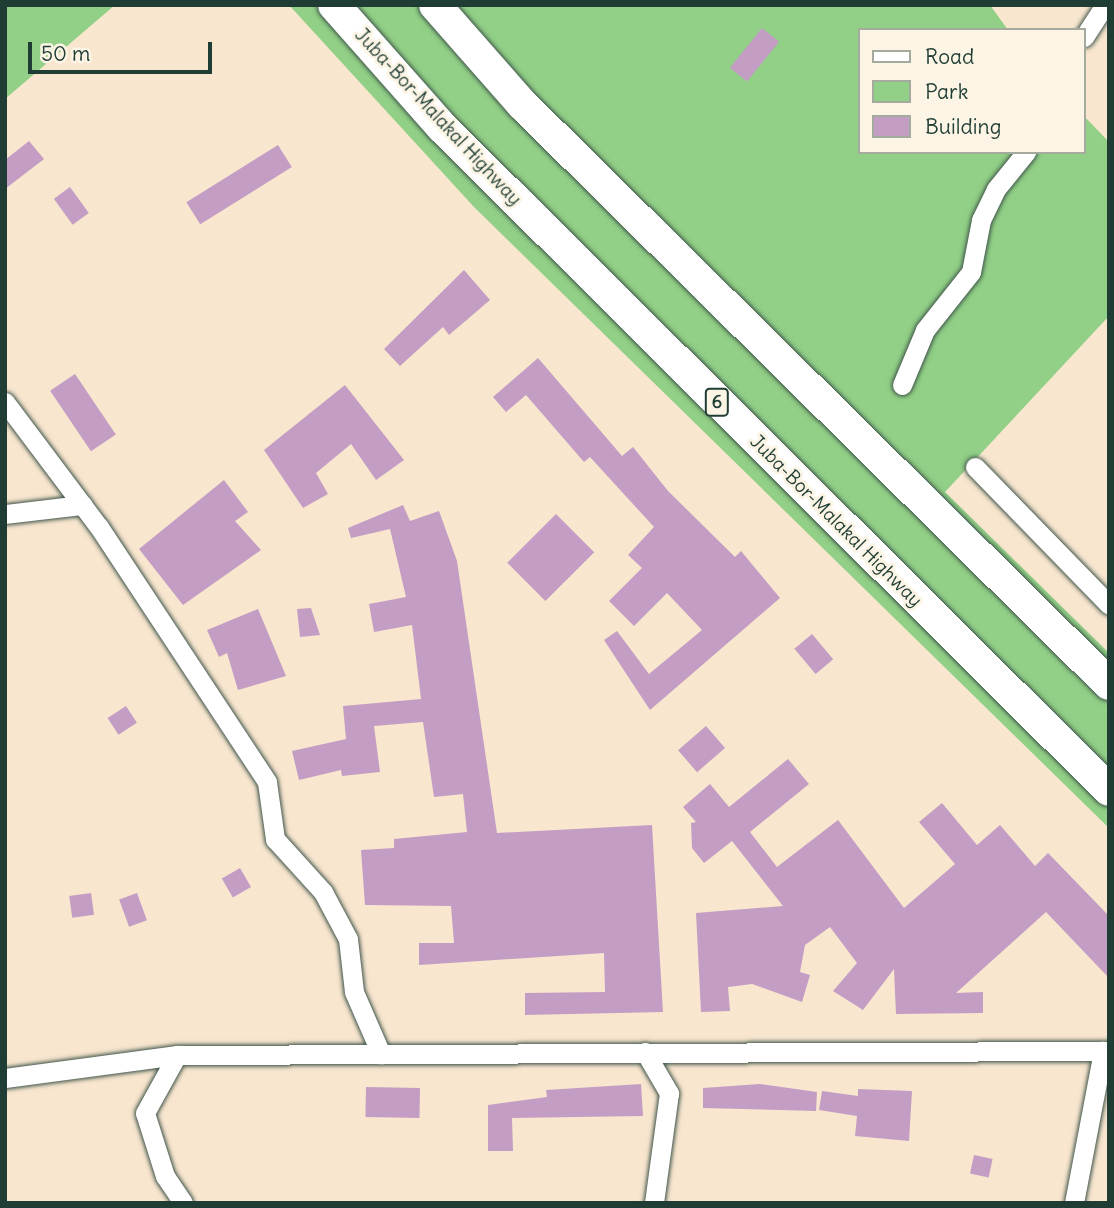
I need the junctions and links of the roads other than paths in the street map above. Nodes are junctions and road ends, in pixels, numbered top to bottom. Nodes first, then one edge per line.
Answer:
1 (334, 5) edge
2 (435, 5) edge
3 (1105, 5) edge
4 (1086, 34) edge
5 (1024, 154) edge
6 (902, 385) dead end
7 (5, 402) edge
8 (975, 467) dead end
9 (82, 505) junction
10 (5, 514) edge
11 (1109, 605) edge
12 (1109, 684) edge
13 (1109, 790) edge
14 (1106, 1051) edge
15 (645, 1052) junction
16 (381, 1054) junction
17 (177, 1055) junction
18 (5, 1078) edge
19 (183, 1203) edge
20 (654, 1203) edge
21 (1074, 1203) edge

1 - 13 highway, Juba-Bor-Malakal Highway / 6
2 - 12 highway
3 - 4 street
5 - 6 street
7 - 9 street
8 - 11 street
9 - 10 street
9 - 16 street
14 - 15 street
14 - 21 street
15 - 16 street
15 - 20 street
16 - 17 street
17 - 18 street
17 - 19 street

